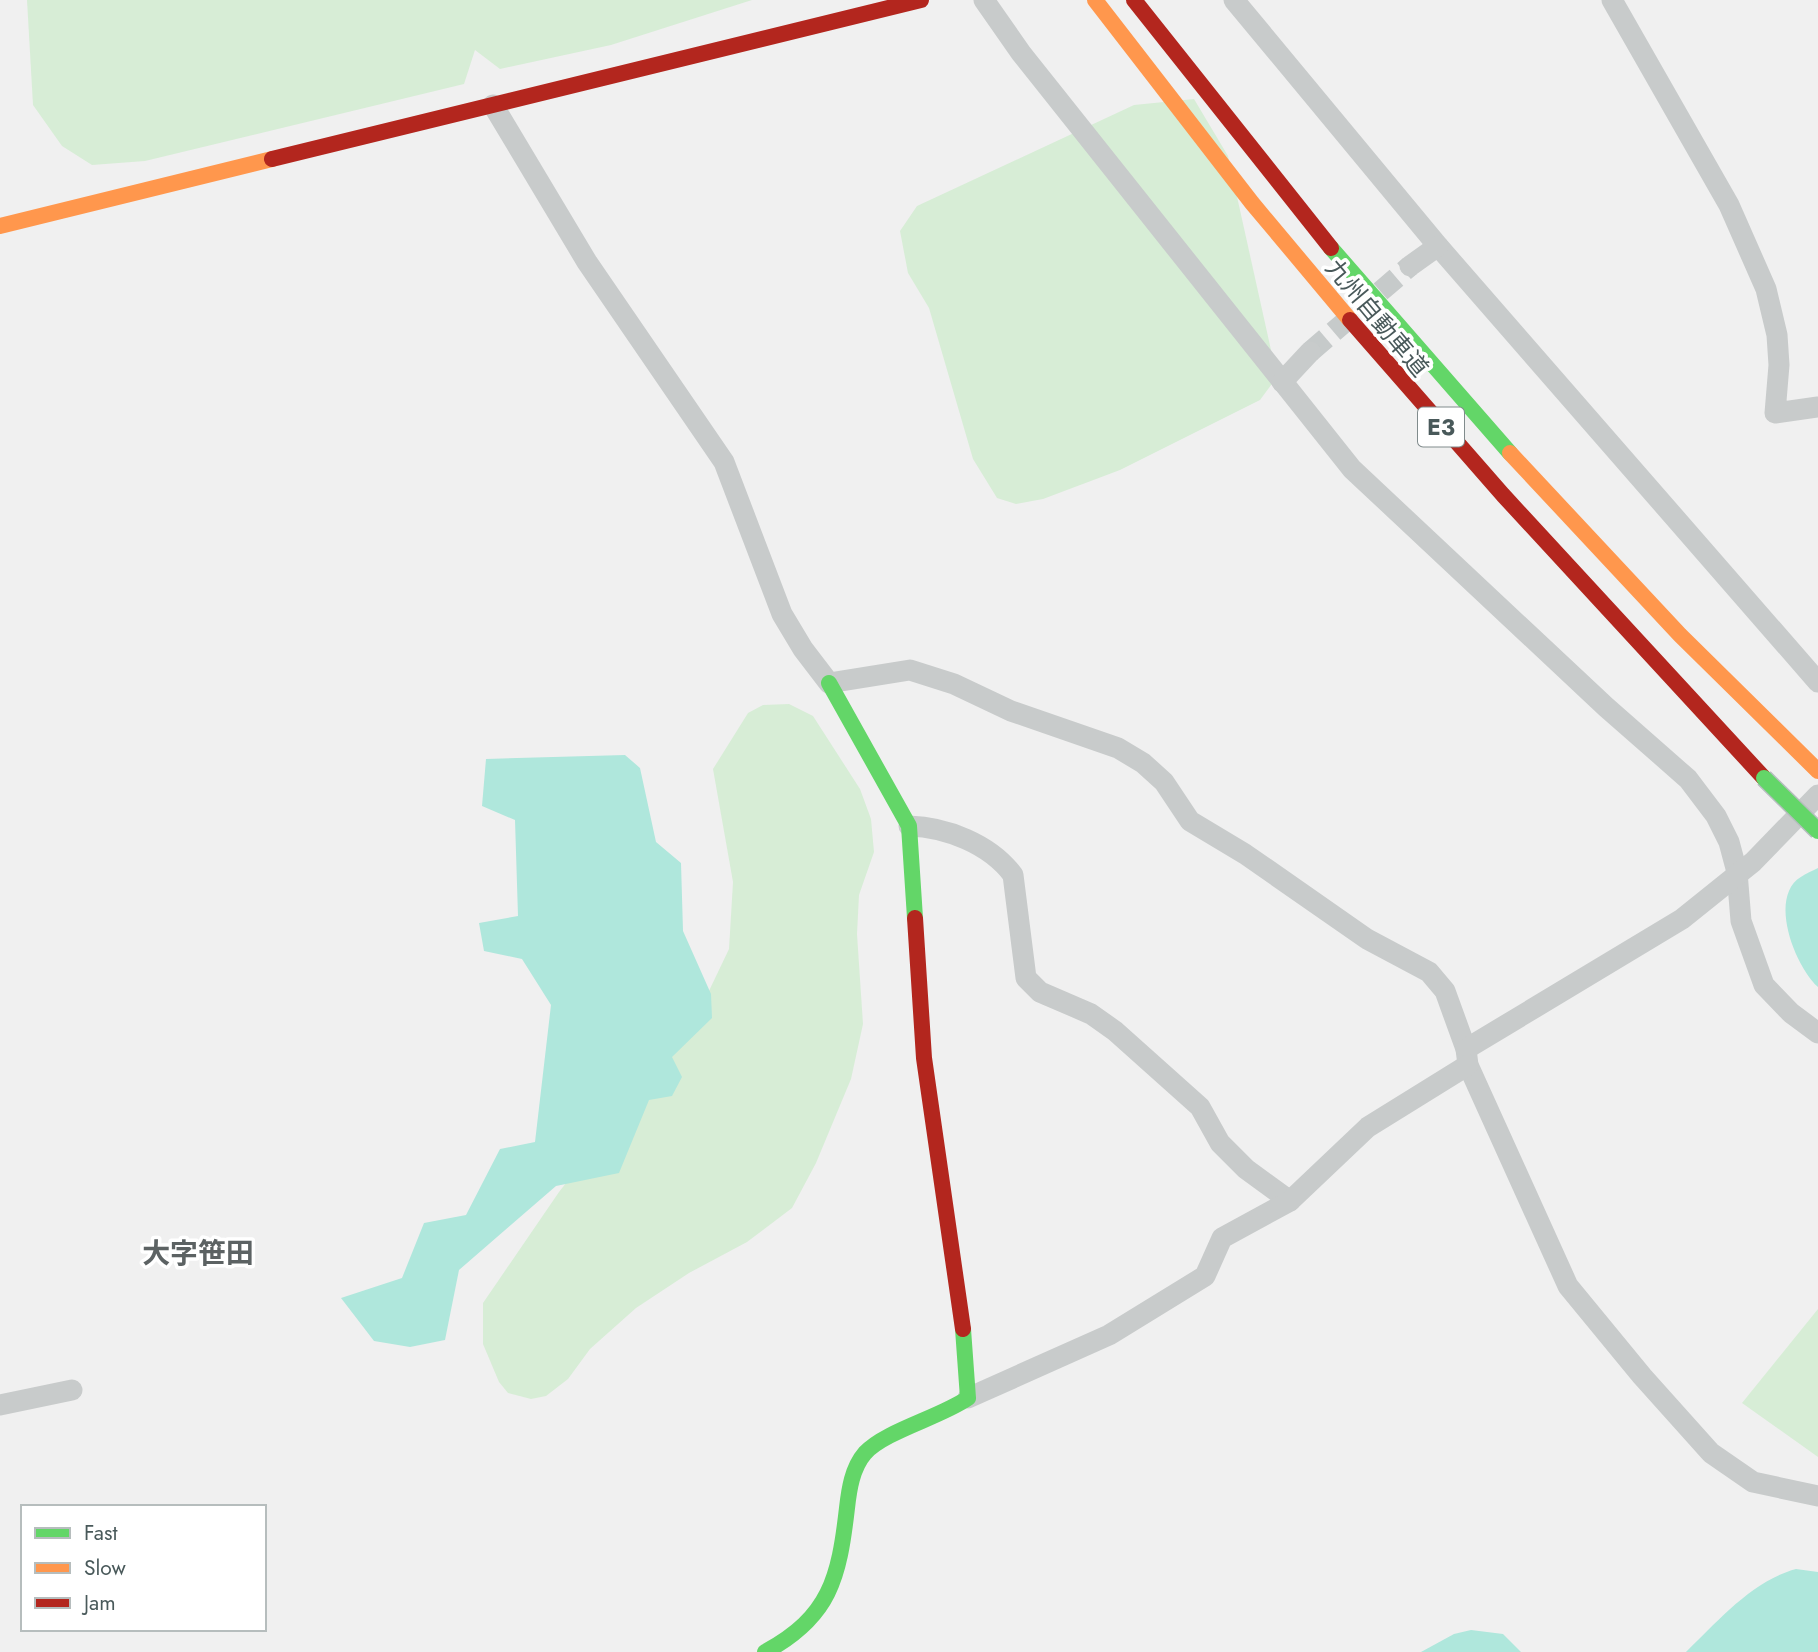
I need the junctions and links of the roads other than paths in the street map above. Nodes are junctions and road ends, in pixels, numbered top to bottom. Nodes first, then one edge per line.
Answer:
1 (921, 0) edge
2 (984, 0) edge
3 (1095, 0) edge
4 (1134, 0) edge
5 (1234, 0) edge
6 (1612, 0) edge
7 (493, 105) junction
8 (0, 226) edge
9 (1438, 246) junction
10 (1410, 266) tunnel mouth
11 (1310, 352) tunnel mouth
12 (1282, 382) junction
13 (1818, 407) edge
14 (1818, 682) edge
15 (829, 683) junction
16 (1818, 771) edge
17 (1818, 795) edge
18 (909, 826) junction
19 (1818, 831) edge
20 (1737, 872) junction
21 (1818, 1033) edge
22 (1467, 1057) junction
23 (1290, 1201) junction
24 (72, 1390) dead end
25 (968, 1398) junction
26 (0, 1405) edge
27 (1818, 1496) edge
28 (765, 1652) edge

1 - 7 main road
2 - 12 street
3 - 19 main road, 九州自動車道 / E3, bridge
4 - 16 main road, 九州自動車道 / E3
5 - 9 street
6 - 13 street
7 - 8 main road
7 - 15 street
9 - 10 street
9 - 14 street
11 - 12 street
12 - 20 street
15 - 18 main road
15 - 22 street
17 - 20 street
18 - 23 street
18 - 25 main road
20 - 21 street
20 - 22 street
22 - 23 street
22 - 27 street
23 - 25 street
24 - 26 street
25 - 28 main road

